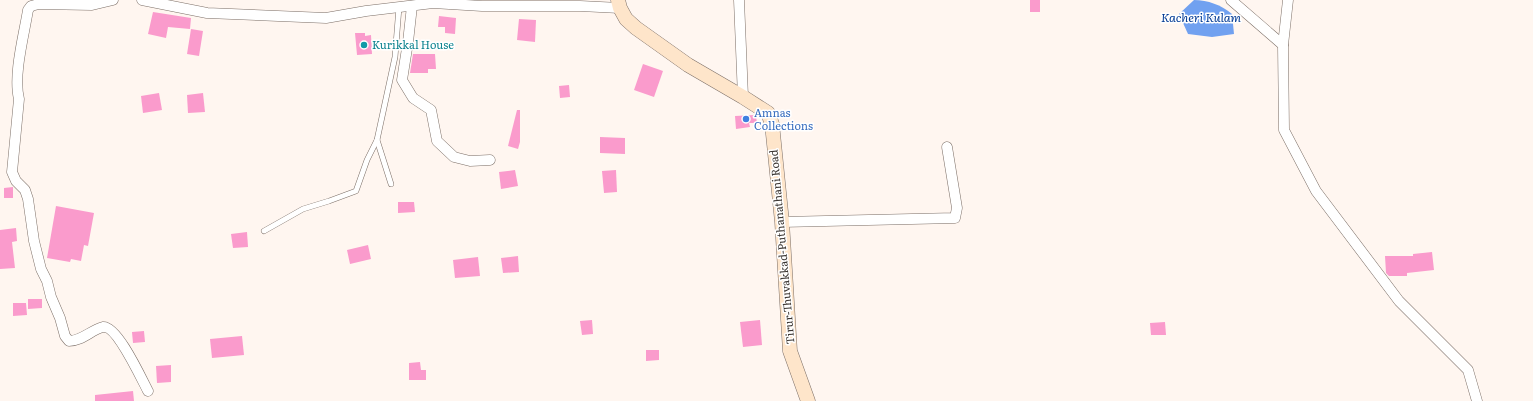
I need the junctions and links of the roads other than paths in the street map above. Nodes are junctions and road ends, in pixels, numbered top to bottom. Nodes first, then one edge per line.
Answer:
1 (112, 0) edge
2 (142, 0) edge
3 (739, 0) edge
4 (1231, 0) edge
5 (1288, 0) edge
6 (619, 4) edge
7 (412, 6) junction
8 (399, 7) junction
9 (1283, 45) junction
10 (743, 96) junction
11 (378, 140) junction
12 (947, 147) dead end
13 (490, 160) dead end
14 (391, 184) dead end
15 (782, 222) junction
16 (264, 231) dead end
17 (148, 391) dead end
18 (808, 401) edge
19 (1478, 401) edge

1 - 17 street
2 - 8 street
3 - 10 street
4 - 9 street
5 - 9 street
6 - 7 street
6 - 10 main road, Tirur-Thuvakkad-Puthanathani Road
7 - 8 street
7 - 13 street
8 - 11 lane
9 - 19 street
10 - 15 main road, Tirur-Thuvakkad-Puthanathani Road
11 - 14 lane
11 - 16 lane
12 - 15 street
15 - 18 main road, Tirur-Thuvakkad-Puthanathani Road

